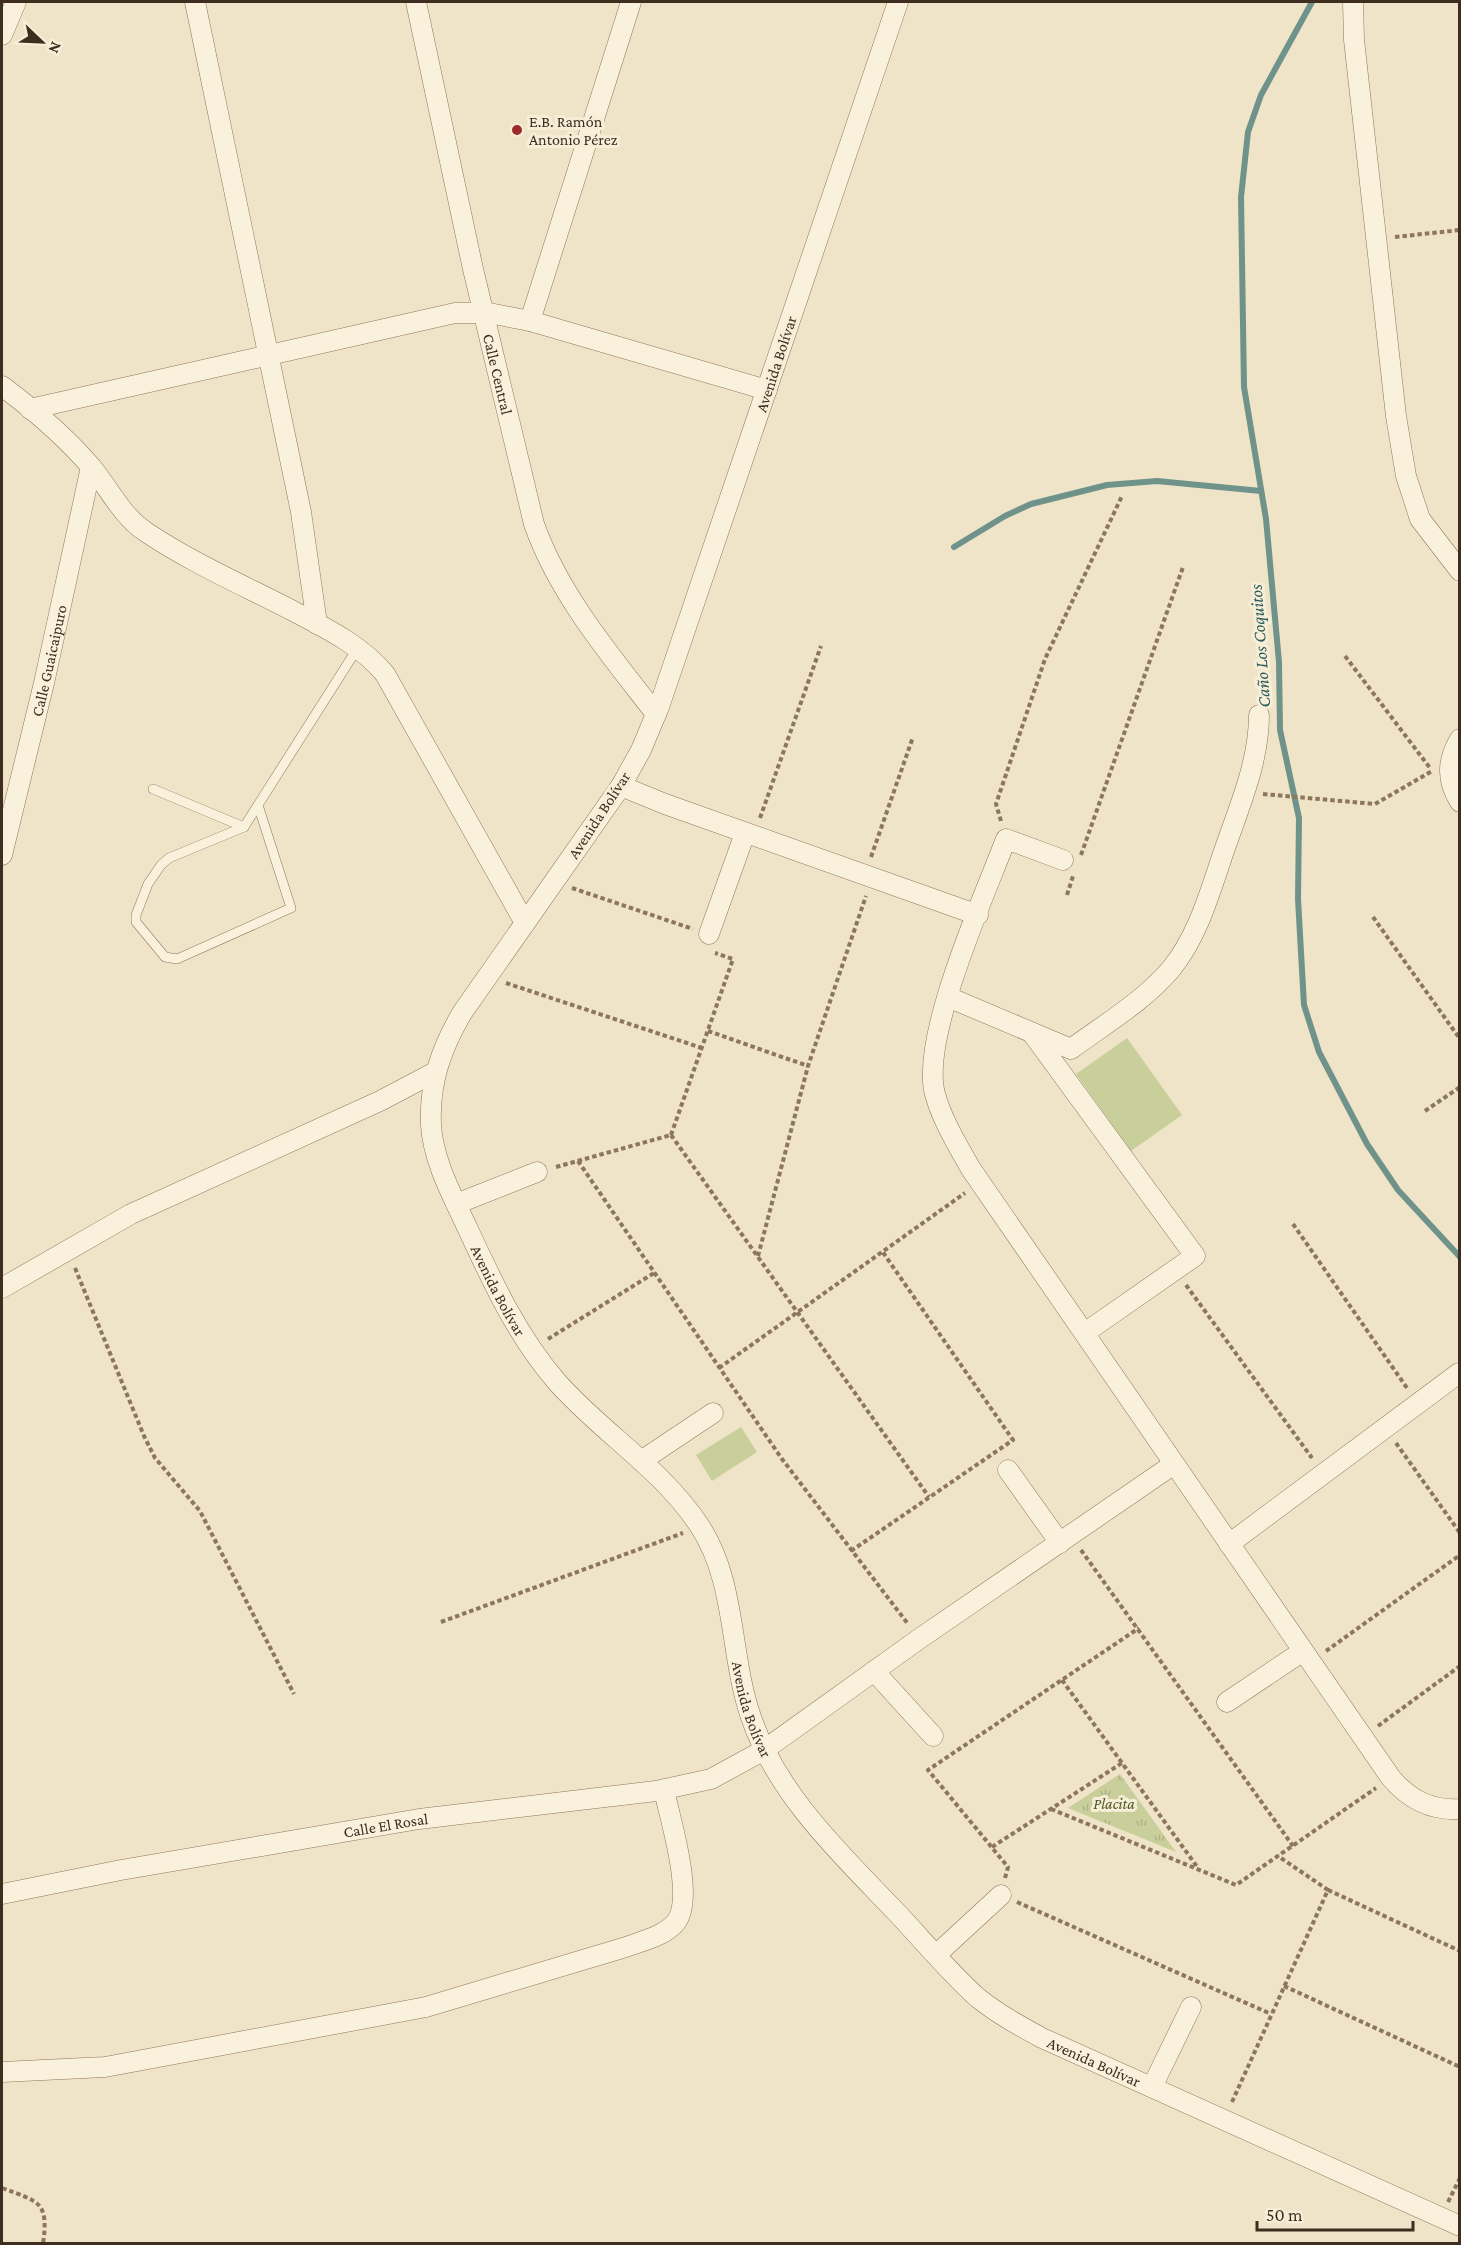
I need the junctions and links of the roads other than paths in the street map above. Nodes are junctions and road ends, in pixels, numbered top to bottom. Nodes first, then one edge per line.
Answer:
1 (16, 2) edge
2 (195, 2) edge
3 (416, 2) edge
4 (631, 2) edge
5 (898, 2) edge
6 (1353, 2) edge
7 (2, 35) edge
8 (483, 312) junction
9 (530, 321) junction
10 (266, 356) junction
11 (2, 386) edge
12 (767, 390) junction
13 (30, 409) junction
14 (91, 467) junction
15 (1460, 571) edge
16 (317, 624) junction
17 (357, 649) junction
18 (656, 714) junction
19 (1259, 715) dead end
20 (1460, 739) edge
21 (621, 786) junction
22 (153, 789) dead end
23 (1460, 802) edge
24 (258, 805) junction
25 (244, 827) junction
26 (749, 834) junction
27 (2, 855) edge
28 (1071, 866) road end
29 (978, 915) junction
30 (525, 923) junction
31 (709, 934) road end
32 (948, 997) junction
33 (1032, 1033) junction
34 (435, 1072) junction
35 (537, 1172) road end
36 (456, 1204) junction
37 (2, 1288) edge
38 (1086, 1332) junction
39 (1459, 1373) edge
40 (713, 1413) dead end
41 (641, 1461) junction
42 (1174, 1464) junction
43 (1008, 1470) dead end
44 (1065, 1539) junction
45 (1229, 1544) junction
46 (1307, 1657) junction
47 (874, 1671) junction
48 (1227, 1702) dead end
49 (933, 1736) dead end
50 (764, 1750) junction
51 (664, 1790) junction
52 (1460, 1809) edge
53 (2, 1894) edge
54 (1001, 1895) road end
55 (936, 1955) junction
56 (1191, 2007) dead end
57 (2, 2072) edge
58 (1152, 2087) junction
59 (1460, 2226) edge

1 - 7 street
2 - 10 street
3 - 8 street, Calle Central
4 - 9 street
5 - 12 street, Avenida Bolívar
6 - 15 street
8 - 9 street
8 - 10 street
8 - 18 street, Calle Central
9 - 12 street
10 - 13 street
10 - 16 street
11 - 13 street
12 - 18 street, Avenida Bolívar
13 - 14 street
14 - 16 street
14 - 27 street, Calle Guaicaipuro
16 - 17 street
17 - 24 lane
17 - 30 street
18 - 21 street, Avenida Bolívar
19 - 33 street
20 - 23 street
21 - 26 street
21 - 30 street, Avenida Bolívar
22 - 25 lane
24 - 25 lane
24 - 25 lane
26 - 29 street
26 - 31 street
28 - 29 street
29 - 32 street
30 - 34 street, Avenida Bolívar
32 - 33 street
32 - 38 street
33 - 38 street
34 - 36 street, Avenida Bolívar
34 - 37 street
35 - 36 street
36 - 41 street, Avenida Bolívar
38 - 42 street
39 - 45 street
40 - 41 street
41 - 50 street, Avenida Bolívar
42 - 44 street, Calle El Rosal
42 - 45 street
43 - 44 street
44 - 47 street, Calle El Rosal
45 - 46 street
46 - 48 street
46 - 52 street
47 - 49 street
47 - 50 street, Calle El Rosal
50 - 51 street, Calle El Rosal
50 - 55 street, Avenida Bolívar
51 - 53 street, Calle El Rosal
51 - 57 street
54 - 55 street
55 - 58 street, Avenida Bolívar
56 - 58 street
58 - 59 street, Avenida Bolívar

